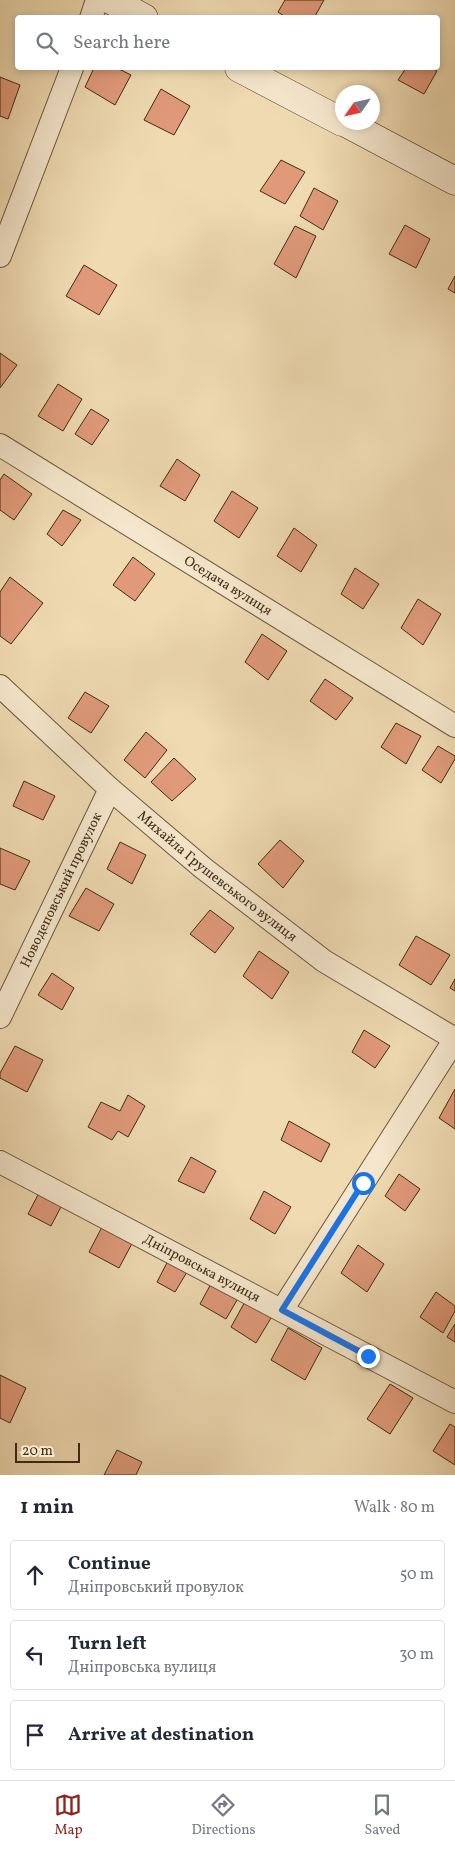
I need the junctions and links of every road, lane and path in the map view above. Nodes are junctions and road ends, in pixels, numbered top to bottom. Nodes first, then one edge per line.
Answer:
1 (97, 0) edge
2 (111, 0) edge
3 (92, 15) edge
4 (138, 15) edge
5 (71, 70) edge
6 (243, 70) edge
7 (335, 118) edge
8 (358, 130) edge
9 (455, 181) edge
10 (0, 256) edge
11 (0, 446) edge
12 (0, 686) edge
13 (455, 726) edge
14 (110, 789) junction
15 (0, 1017) edge
16 (455, 1039) edge
17 (0, 1162) edge
18 (282, 1310) junction
19 (455, 1402) edge

1 - 3 street
2 - 4 street
5 - 10 street
6 - 7 street
8 - 9 street
11 - 13 street, Оседача вулиця
12 - 14 street, Михайла Грушевського вулиця
14 - 15 street, Новодеповський провулок
14 - 16 street, Михайла Грушевського вулиця
16 - 18 street
17 - 18 street, Дніпровська вулиця
18 - 19 street, Дніпровська вулиця

